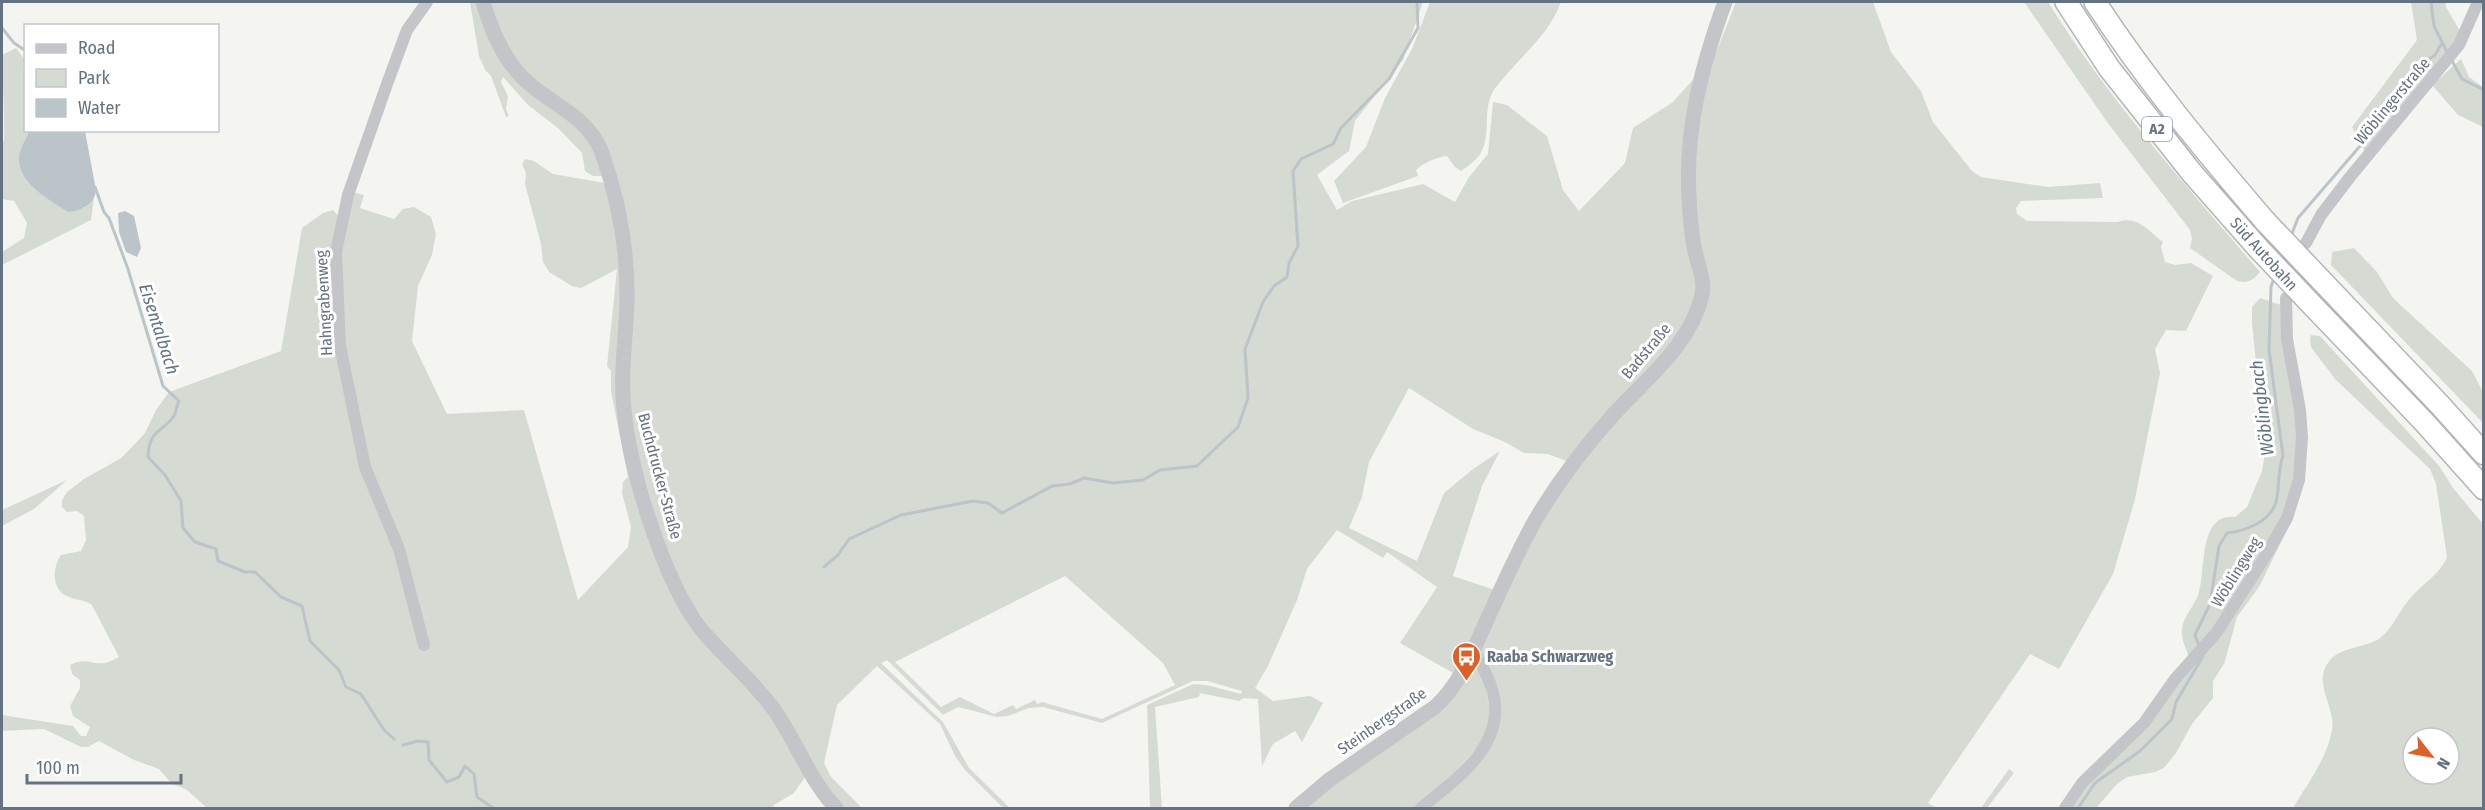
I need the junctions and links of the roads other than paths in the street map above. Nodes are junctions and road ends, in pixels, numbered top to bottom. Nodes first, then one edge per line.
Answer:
1 (427, 2) edge
2 (483, 2) edge
3 (1725, 2) edge
4 (2066, 2) edge
5 (2095, 2) edge
6 (2478, 2) edge
7 (2306, 243) dead end
8 (2286, 298) dead end
9 (2484, 454) edge
10 (2484, 489) edge
11 (424, 645) dead end
12 (1473, 650) junction
13 (836, 808) edge
14 (1296, 808) edge
15 (1421, 808) edge
16 (2065, 808) edge

1 - 11 street, Hahngrabenweg
2 - 13 street, Buchdrucker-Straße
3 - 12 street, Badstraße
4 - 10 highway, Süd Autobahn / A2, bridge
5 - 9 highway, Süd Autobahn / A2, bridge
6 - 7 street, Wöblingerstraße
8 - 16 street, Wöblingweg
12 - 14 street, Steinbergstraße
12 - 15 street

